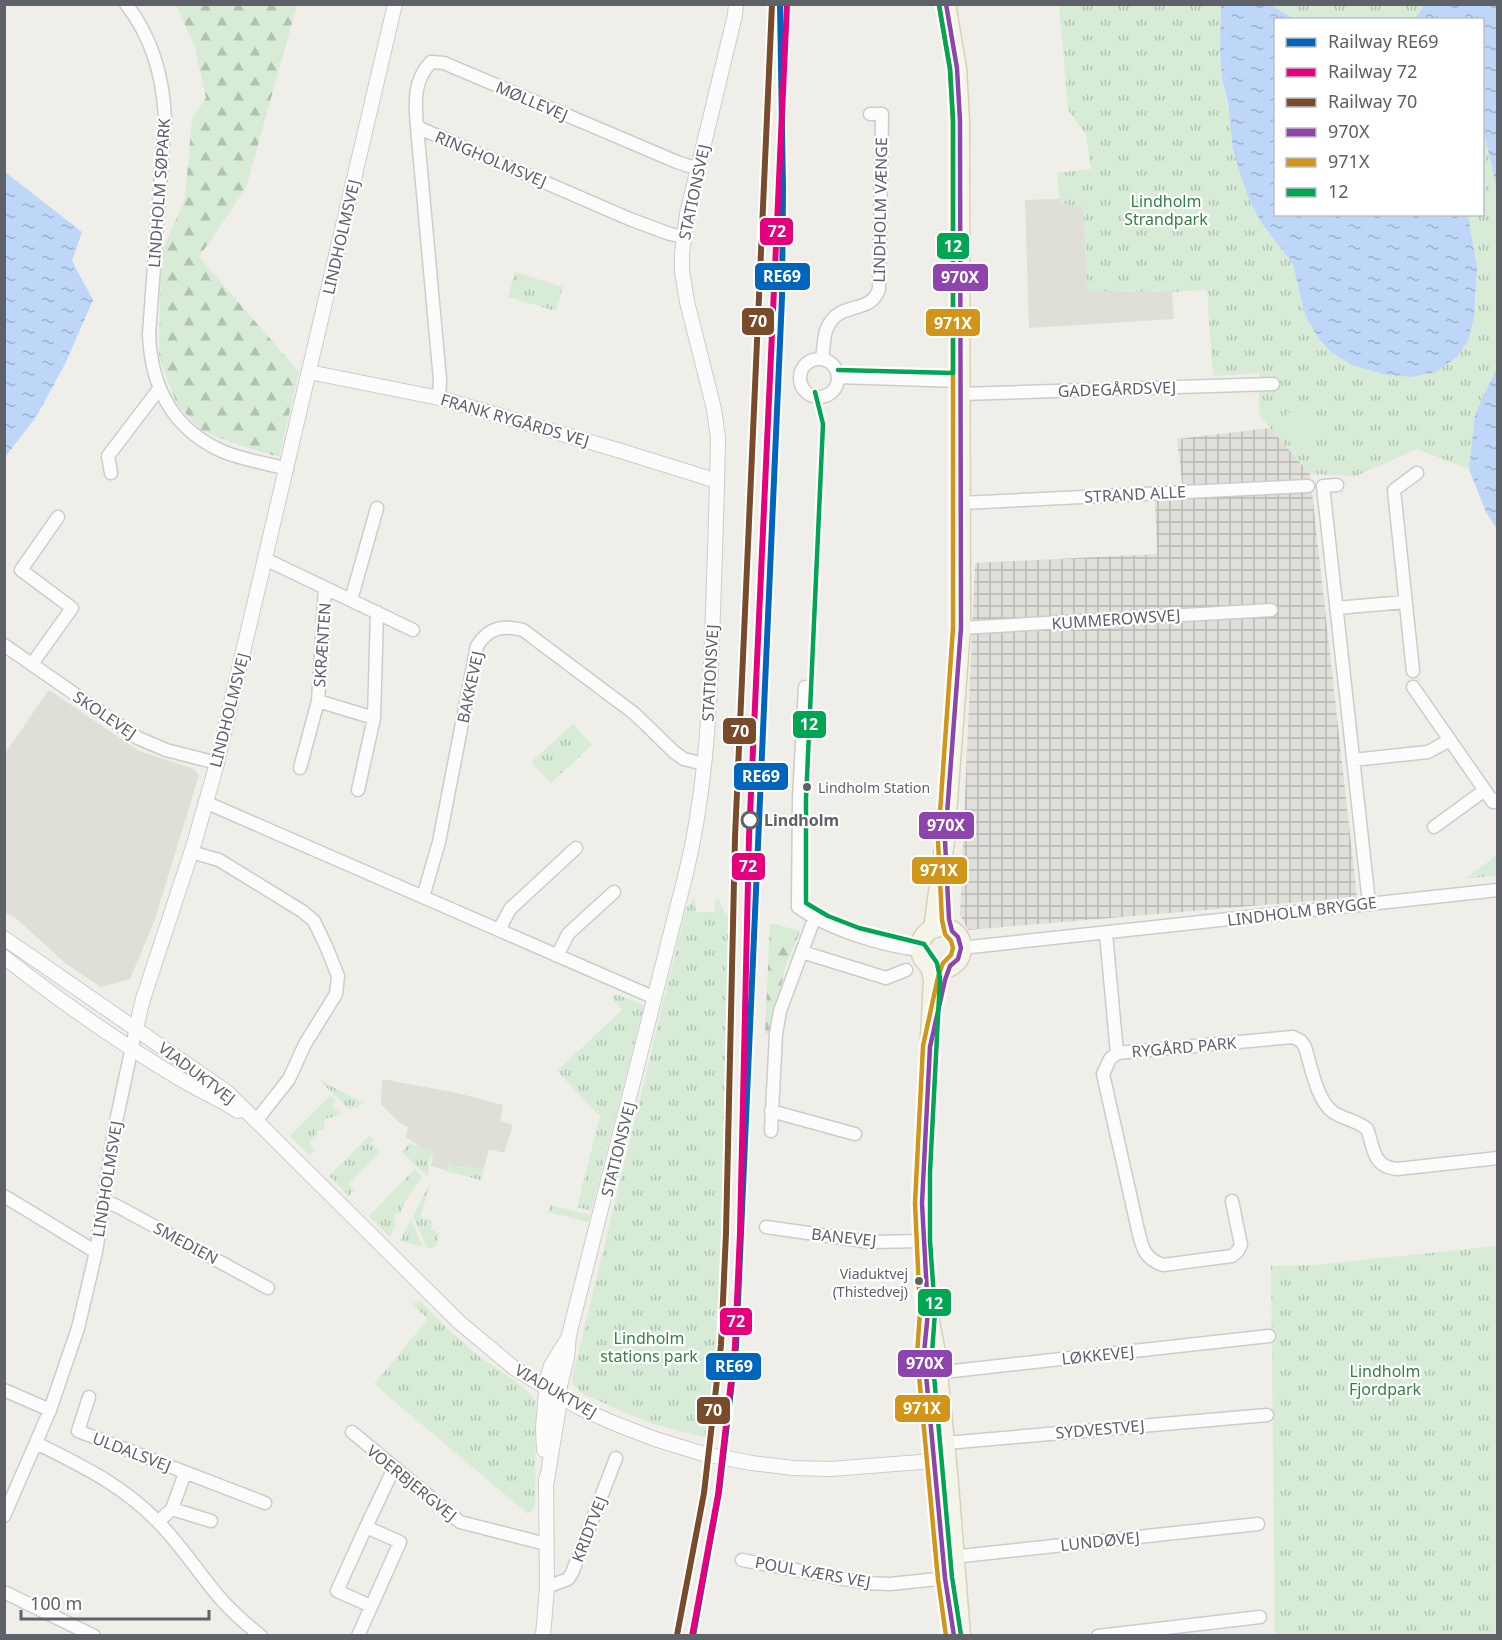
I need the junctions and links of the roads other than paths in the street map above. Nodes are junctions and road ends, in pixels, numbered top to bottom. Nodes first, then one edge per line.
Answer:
1 (126, 4) edge
2 (395, 4) edge
3 (736, 4) edge
4 (946, 4) edge
5 (870, 114) dead end
6 (417, 128) junction
7 (698, 169) junction
8 (684, 237) junction
9 (822, 359) junction
10 (309, 372) junction
11 (838, 377) junction
12 (1273, 384) dead end
13 (159, 388) junction
14 (961, 388) junction
15 (439, 398) junction
16 (287, 469) junction
17 (111, 473) dead end
18 (1417, 473) dead end
19 (717, 481) junction
20 (1337, 485) dead end
21 (1308, 486) dead end
22 (962, 503) junction
23 (377, 508) dead end
24 (58, 517) dead end
25 (265, 559) junction
26 (325, 588) junction
27 (351, 600) junction
28 (1405, 602) junction
29 (1336, 608) junction
30 (1271, 610) dead end
31 (377, 612) junction
32 (961, 628) junction
33 (413, 630) dead end
34 (4, 645) edge
35 (32, 664) junction
36 (1413, 671) dead end
37 (805, 687) dead end
38 (1413, 687) dead end
39 (318, 701) junction
40 (374, 718) junction
41 (1450, 740) junction
42 (1353, 760) junction
43 (217, 763) junction
44 (704, 764) junction
45 (300, 768) dead end
46 (358, 790) dead end
47 (1485, 790) junction
48 (1497, 799) edge
49 (205, 802) junction
50 (1434, 827) dead end
51 (945, 841) junction
52 (576, 848) dead end
53 (191, 852) junction
54 (1497, 890) edge
55 (614, 892) dead end
56 (423, 897) junction
57 (1369, 903) junction
58 (814, 919) junction
59 (933, 929) junction
60 (499, 930) junction
61 (952, 931) junction
62 (1106, 934) junction
63 (4, 938) edge
64 (962, 948) junction
65 (802, 952) junction
66 (557, 956) junction
67 (4, 957) edge
68 (925, 958) junction
69 (950, 966) junction
70 (906, 970) dead end
71 (655, 998) junction
72 (136, 1028) junction
73 (132, 1047) junction
74 (930, 1047) junction
75 (1117, 1053) junction
76 (771, 1111) junction
77 (256, 1121) junction
78 (771, 1131) dead end
79 (855, 1134) dead end
80 (1497, 1158) edge
81 (4, 1196) edge
82 (1232, 1201) dead end
83 (103, 1202) junction
84 (766, 1227) dead end
85 (923, 1241) junction
86 (96, 1252) junction
87 (268, 1288) dead end
88 (1269, 1336) dead end
89 (932, 1374) junction
90 (4, 1390) edge
91 (553, 1393) junction
92 (89, 1397) dead end
93 (50, 1410) junction
94 (1267, 1415) dead end
95 (352, 1432) dead end
96 (36, 1443) junction
97 (940, 1452) junction
98 (616, 1458) dead end
99 (394, 1468) junction
100 (185, 1473) junction
101 (265, 1503) dead end
102 (172, 1509) junction
103 (4, 1516) edge
104 (211, 1521) dead end
105 (158, 1522) junction
106 (1258, 1524) dead end
107 (366, 1527) junction
108 (546, 1544) junction
109 (949, 1557) junction
110 (742, 1560) dead end
111 (951, 1577) junction
112 (547, 1587) junction
113 (4, 1592) edge
114 (371, 1606) junction
115 (1260, 1617) dead end
116 (94, 1635) edge
117 (261, 1635) edge
118 (358, 1635) edge
119 (543, 1635) edge
120 (954, 1635) edge
121 (961, 1635) edge
122 (1098, 1635) edge

1 - 13 street, LINDHOLM SØPARK
2 - 10 street, LINDHOLMSVEJ
3 - 7 street, STATIONSVEJ
4 - 14 main road
5 - 9 street, LINDHOLM VÆNGE
6 - 7 street, MØLLEVEJ
6 - 8 street, RINGHOLMSVEJ
6 - 15 street, RINGHOLMSVEJ
7 - 8 street, STATIONSVEJ
8 - 19 street, STATIONSVEJ
9 - 11 street
9 - 11 street
10 - 15 street, FRANK RYGÅRDS VEJ
10 - 16 street, LINDHOLMSVEJ
11 - 14 street, GADEGÅRDSVEJ
12 - 14 street, GADEGÅRDSVEJ
13 - 16 street, LINDHOLM SØPARK
13 - 17 street
14 - 22 main road
15 - 19 street, FRANK RYGÅRDS VEJ
16 - 25 street, LINDHOLMSVEJ
18 - 28 street
19 - 44 street, STATIONSVEJ
20 - 29 street
21 - 22 street, STRAND ALLE
22 - 32 main road
23 - 27 street, SKRÆNTEN
24 - 35 street
25 - 26 street, SKRÆNTEN
25 - 43 street, LINDHOLMSVEJ
26 - 27 street, SKRÆNTEN
26 - 39 street, SKRÆNTEN
27 - 31 street, SKRÆNTEN
28 - 29 street
28 - 36 street
29 - 42 street
30 - 32 street, KUMMEROWSVEJ
31 - 33 street, SKRÆNTEN
31 - 40 street
32 - 51 main road
34 - 35 street, SKOLEVEJ
35 - 43 street, SKOLEVEJ
37 - 58 street
38 - 41 street
39 - 40 street, SKRÆNTEN
39 - 45 street, SKRÆNTEN
40 - 46 street
41 - 42 street
41 - 47 street
42 - 57 street
43 - 49 street, LINDHOLMSVEJ
44 - 56 street, BAKKEVEJ
44 - 71 street, STATIONSVEJ
47 - 48 street
47 - 50 street
49 - 53 street, LINDHOLMSVEJ
49 - 56 street
51 - 59 main road
51 - 61 main road
52 - 60 street
53 - 72 street, LINDHOLMSVEJ
53 - 77 street
54 - 57 street, LINDHOLM BRYGGE
55 - 66 street
56 - 60 street
57 - 62 street, LINDHOLM BRYGGE
58 - 65 street
58 - 68 street
59 - 61 main road
59 - 68 main road
60 - 66 street
61 - 64 main road
62 - 64 street, LINDHOLM BRYGGE
62 - 75 street
63 - 72 street, VIADUKTVEJ
64 - 69 main road
65 - 70 street
65 - 76 street
66 - 71 street
67 - 73 street, VIADUKTVEJ
68 - 69 main road
68 - 74 main road
69 - 74 main road
71 - 91 street, STATIONSVEJ
72 - 73 street, LINDHOLMSVEJ
72 - 77 street, VIADUKTVEJ
73 - 77 street, VIADUKTVEJ
73 - 83 street, LINDHOLMSVEJ
74 - 85 main road
75 - 80 street, RYGÅRD PARK
75 - 82 street, RYGÅRD PARK
76 - 78 street
76 - 79 street
77 - 91 street, VIADUKTVEJ
81 - 86 street
83 - 86 street, LINDHOLMSVEJ
83 - 87 street, SMEDIEN
84 - 85 street, BANEVEJ
85 - 89 main road
86 - 93 street, LINDHOLMSVEJ
88 - 89 street, LØKKEVEJ
89 - 97 main road
90 - 93 street
91 - 97 street, VIADUKTVEJ
91 - 108 street
92 - 100 street, ULDALSVEJ
93 - 96 street, LINDHOLMSVEJ
94 - 97 street, SYDVESTVEJ
95 - 99 street, VOERBJERGVEJ
96 - 103 street, LINDHOLMSVEJ
96 - 105 street, ULDALSVEJ
97 - 109 main road
98 - 112 street, KRIDTVEJ
99 - 107 street
99 - 108 street, VOERBJERGVEJ
100 - 101 street, ULDALSVEJ
100 - 102 street, ULDALSVEJ
102 - 104 street
102 - 105 street, ULDALSVEJ
105 - 117 street, ULDALSVEJ
106 - 109 street, LUNDØVEJ
107 - 114 street
107 - 114 street
108 - 112 street
109 - 111 main road
110 - 111 street, POUL KÆRS VEJ
111 - 120 main road
111 - 121 main road
112 - 119 street
113 - 116 street
114 - 118 street
115 - 122 street

